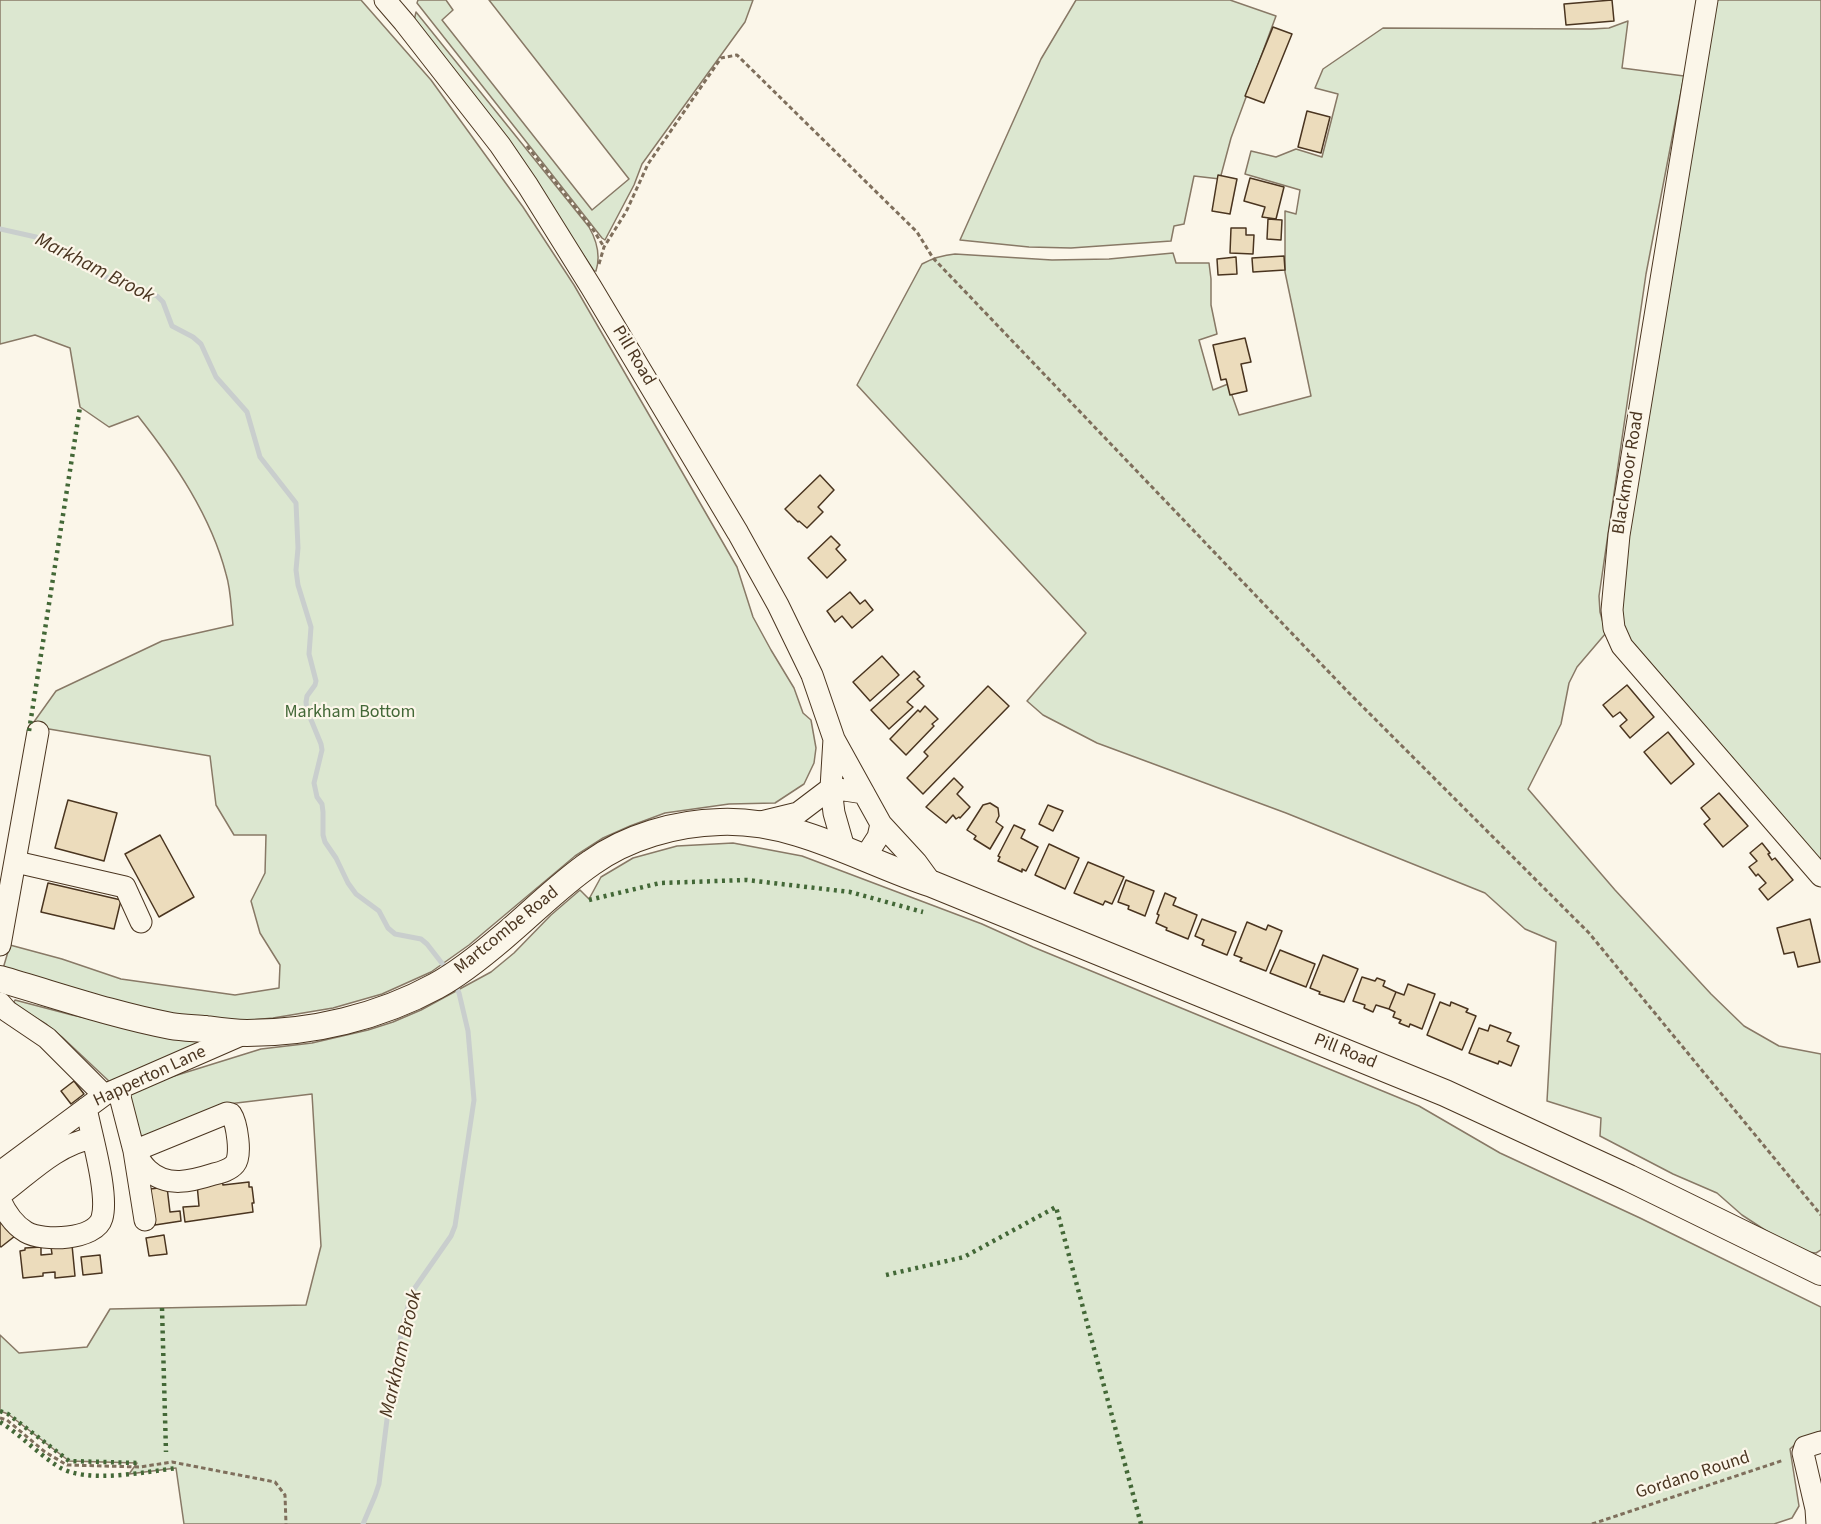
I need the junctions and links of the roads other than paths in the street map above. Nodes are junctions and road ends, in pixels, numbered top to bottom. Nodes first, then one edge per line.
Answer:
1 (385, 0) edge
2 (1707, 0) edge
3 (38, 732) dead end
4 (834, 739) junction
5 (831, 788) junction
6 (864, 793) junction
7 (757, 823) junction
8 (881, 824) junction
9 (854, 852) junction
10 (16, 862) junction
11 (1821, 876) edge
12 (932, 884) junction
13 (141, 922) dead end
14 (0, 945) edge
15 (0, 979) edge
16 (0, 1003) edge
17 (246, 1033) junction
18 (111, 1092) junction
19 (86, 1108) junction
20 (92, 1138) junction
21 (134, 1151) junction
22 (0, 1172) edge
23 (145, 1220) dead end
24 (1821, 1272) edge
25 (1821, 1442) edge
26 (1817, 1524) edge

1 - 4 street, Pill Road
2 - 11 street, Blackmoor Road
3 - 10 street
4 - 5 street, Pill Road
4 - 6 street, Pill Road
5 - 6 street
5 - 7 street
5 - 9 street, Pill Road
6 - 8 street, Pill Road
7 - 9 main road, Martcombe Road
7 - 17 main road, Martcombe Road
8 - 9 street
8 - 12 street, Pill Road
9 - 12 main road, Martcombe Road
10 - 13 street
10 - 14 street
12 - 24 main road, Pill Road
15 - 17 main road, Martcombe Road
16 - 18 street
17 - 18 street, Happerton Lane
18 - 19 street, Happerton Lane
18 - 21 street
19 - 20 street
19 - 22 street, Happerton Lane
20 - 20 street
21 - 21 street
21 - 23 street
25 - 26 street

